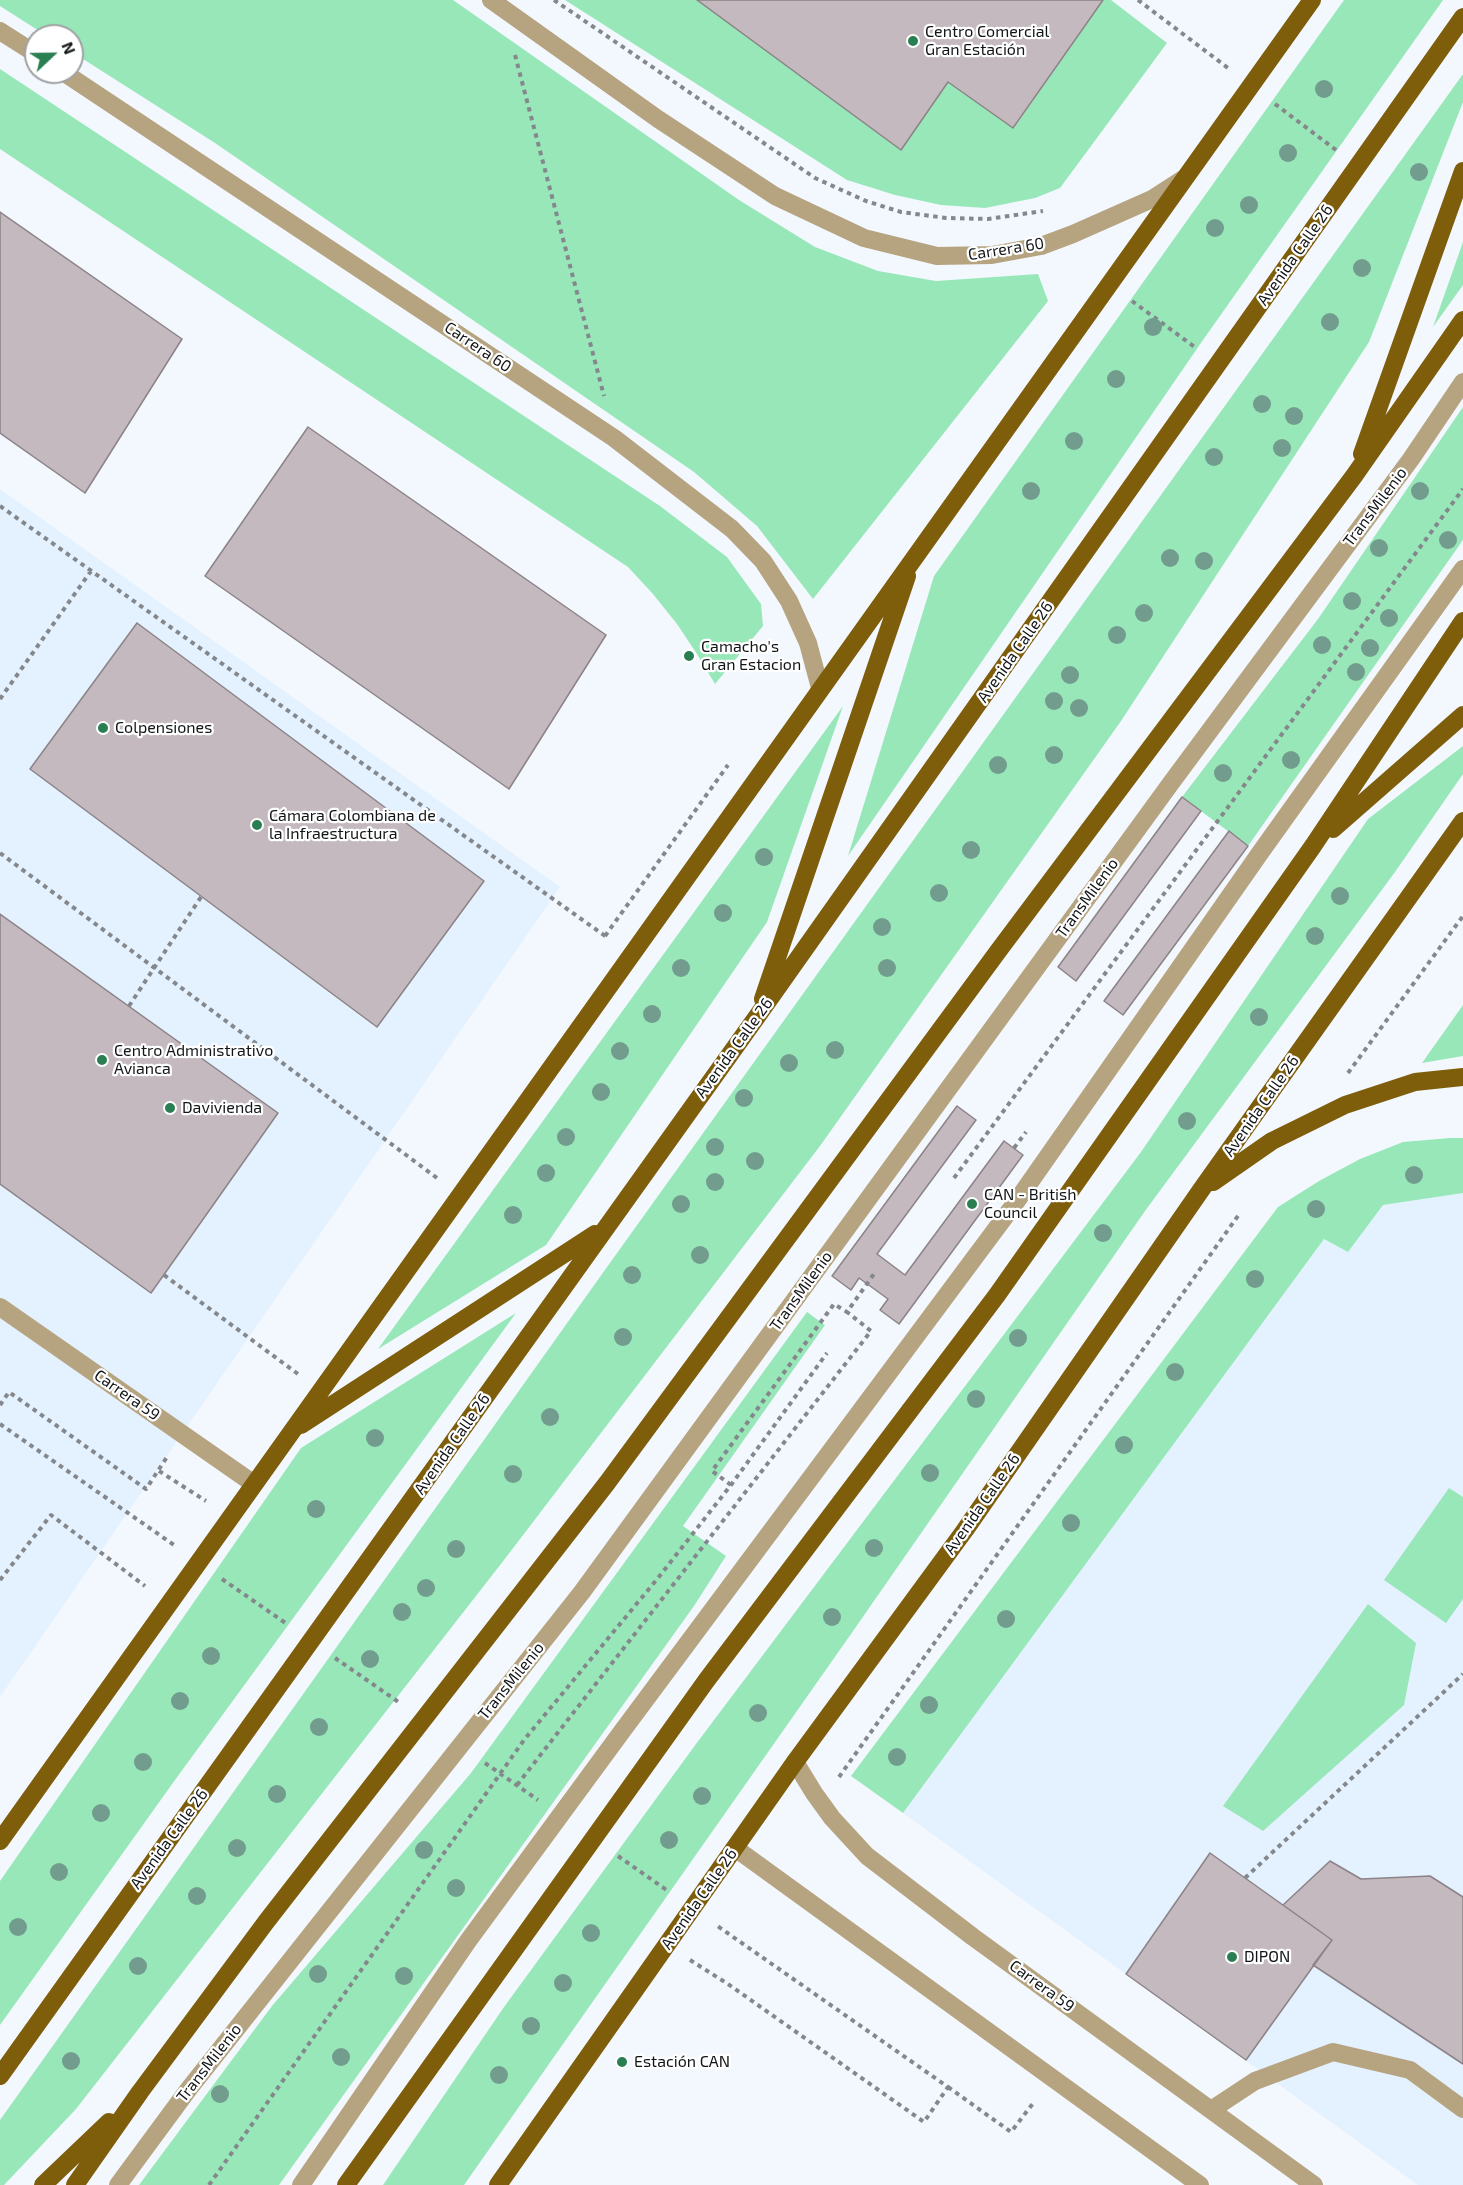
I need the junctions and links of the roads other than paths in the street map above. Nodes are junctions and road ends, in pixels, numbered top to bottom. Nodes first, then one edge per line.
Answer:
1 (1312, 0) edge
2 (497, 4) edge
3 (1463, 17) edge
4 (0, 30) edge
5 (24, 46) edge
6 (81, 84) edge
7 (1463, 171) edge
8 (1183, 179) junction
9 (1463, 320) edge
10 (1463, 382) edge
11 (1354, 476) junction
12 (913, 558) junction
13 (1463, 569) edge
14 (1463, 621) edge
15 (820, 688) junction
16 (1463, 715) edge
17 (1463, 821) edge
18 (1313, 846) junction
19 (756, 1018) junction
20 (1463, 1077) edge
21 (1201, 1190) junction
22 (604, 1228) junction
23 (0, 1307) edge
24 (291, 1431) junction
25 (254, 1484) junction
26 (795, 1762) junction
27 (0, 1841) edge
28 (735, 1848) junction
29 (0, 2076) edge
30 (141, 2092) junction
31 (1463, 2109) edge
32 (1212, 2110) junction
33 (44, 2185) edge
34 (75, 2185) edge
35 (118, 2185) edge
36 (301, 2185) edge
37 (346, 2185) edge
38 (498, 2185) edge
39 (1200, 2185) edge
40 (1314, 2185) edge

1 - 8 main road
2 - 8 street, Carrera 60
3 - 19 main road, Avenida Calle 26
4 - 5 street
6 - 15 street, Carrera 60
7 - 11 main road
8 - 12 main road
9 - 11 main road
10 - 35 street, TransMilenio
11 - 30 main road
12 - 15 main road
12 - 19 main road
13 - 36 street
14 - 18 main road
15 - 24 main road
16 - 18 main road
17 - 21 main road, Avenida Calle 26
18 - 37 main road
19 - 22 main road, Avenida Calle 26
20 - 21 main road
21 - 26 main road, Avenida Calle 26
22 - 24 main road
22 - 29 main road, Avenida Calle 26
23 - 25 street, Carrera 59
24 - 25 main road
25 - 27 main road
26 - 28 main road, Avenida Calle 26
26 - 32 street, Carrera 59
28 - 38 main road, Avenida Calle 26
28 - 39 street
30 - 33 main road
30 - 34 main road
31 - 32 street
32 - 40 street, Carrera 59

